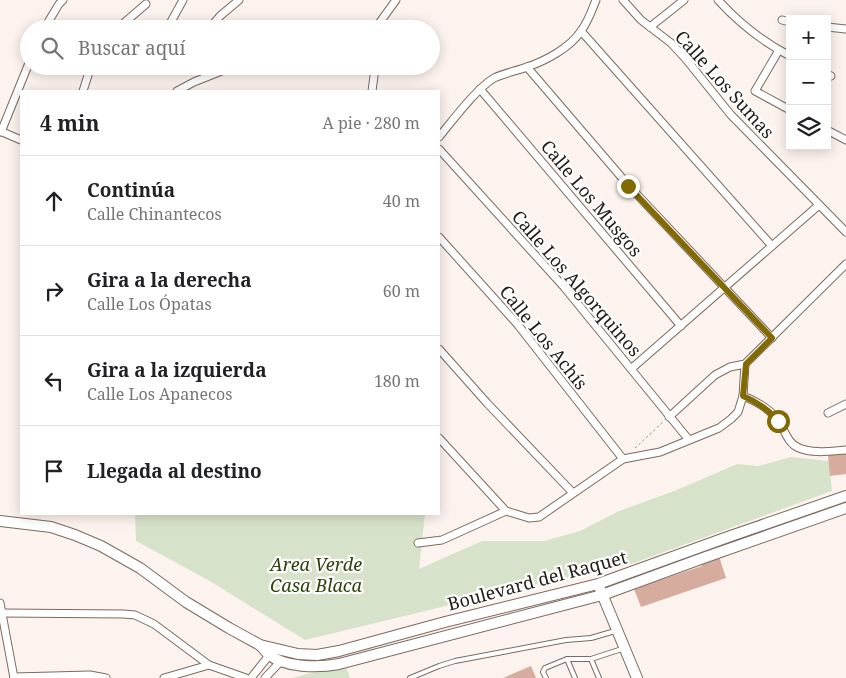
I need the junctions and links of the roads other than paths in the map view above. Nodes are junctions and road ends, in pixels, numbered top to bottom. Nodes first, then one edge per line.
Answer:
1 (63, 0) edge
2 (183, 0) edge
3 (239, 0) edge
4 (396, 0) edge
5 (596, 0) edge
6 (623, 0) edge
7 (684, 0) edge
8 (718, 0) edge
9 (146, 4) dead end
10 (49, 20) edge
11 (127, 20) edge
12 (172, 20) edge
13 (217, 20) edge
14 (382, 20) edge
15 (650, 27) junction
16 (831, 28) edge
17 (846, 29) edge
18 (581, 31) junction
19 (779, 50) junction
20 (786, 54) edge
21 (527, 67) junction
22 (24, 75) edge
23 (88, 75) edge
24 (212, 75) edge
25 (374, 75) edge
26 (480, 89) junction
27 (83, 90) edge
28 (179, 90) edge
29 (372, 90) edge
30 (786, 108) edge
31 (0, 132) edge
32 (831, 132) edge
33 (440, 136) edge
34 (20, 140) edge
35 (846, 140) edge
36 (440, 150) edge
37 (819, 206) junction
38 (846, 232) edge
39 (440, 238) edge
40 (772, 246) junction
41 (846, 264) edge
42 (725, 287) junction
43 (680, 326) junction
44 (772, 338) junction
45 (440, 350) edge
46 (746, 364) junction
47 (631, 369) junction
48 (743, 396) junction
49 (846, 404) edge
50 (828, 413) dead end
51 (669, 417) junction
52 (440, 439) edge
53 (688, 440) junction
54 (846, 450) edge
55 (623, 459) junction
56 (573, 493) junction
57 (846, 496) edge
58 (846, 508) edge
59 (506, 511) junction
60 (0, 521) edge
61 (418, 542) dead end
62 (598, 584) junction
63 (602, 595) junction
64 (0, 603) edge
65 (2, 613) junction
66 (445, 622) junction
67 (617, 630) junction
68 (450, 634) junction
69 (625, 648) junction
70 (272, 651) junction
71 (317, 655) junction
72 (567, 659) junction
73 (591, 659) junction
74 (281, 661) junction
75 (209, 665) junction
76 (318, 667) junction
77 (14, 677) edge
78 (106, 678) edge
79 (164, 678) edge
80 (246, 678) edge
81 (251, 678) edge
82 (265, 678) edge
83 (410, 678) edge
84 (546, 678) edge
85 (574, 678) edge
86 (599, 678) edge
87 (638, 678) edge

1 - 10 street
2 - 12 street
3 - 13 street
4 - 14 street
5 - 18 street
6 - 15 street, Calle Los Sumas
7 - 15 street
8 - 19 street
9 - 11 street
15 - 37 street, Calle Los Sumas
16 - 17 street
18 - 21 street
18 - 40 street
19 - 20 street
19 - 30 street
21 - 26 street
21 - 42 street
22 - 31 street
23 - 27 street
24 - 28 street
25 - 29 street
26 - 33 street
26 - 43 street, Calle Los Musgos
31 - 34 street
32 - 35 street
36 - 47 street, Calle Los Algorquinos
37 - 38 street, Calle Los Sumas
37 - 40 street
39 - 55 street, Calle Los Achís
40 - 42 street
41 - 44 street
42 - 43 street
42 - 44 street
43 - 47 street
44 - 46 street
45 - 56 street
46 - 48 street
46 - 51 street
47 - 51 street, Calle Los Algorquinos
48 - 53 street
48 - 54 street
49 - 50 street
51 - 53 street, Calle Los Algorquinos
52 - 59 street
53 - 55 street
55 - 56 street
56 - 59 street
57 - 62 street, Boulevard del Raquet
58 - 63 street, Boulevard del Raquet
59 - 61 street
60 - 70 street, Boulevard del Raquet
62 - 63 street
62 - 66 street, Boulevard del Raquet
63 - 67 street
63 - 68 street, Boulevard del Raquet
64 - 65 street
65 - 75 street
65 - 77 street
66 - 68 street
66 - 71 street, Boulevard del Raquet
67 - 69 street
67 - 83 lane
68 - 76 street, Boulevard del Raquet
69 - 73 lane
69 - 87 street
70 - 71 street, Boulevard del Raquet
70 - 74 street, Boulevard del Raquet
70 - 81 street
71 - 76 street
72 - 73 lane
72 - 84 lane
72 - 85 lane
73 - 86 lane
74 - 76 street, Boulevard del Raquet
74 - 82 street
75 - 79 street
75 - 80 street
77 - 78 street

